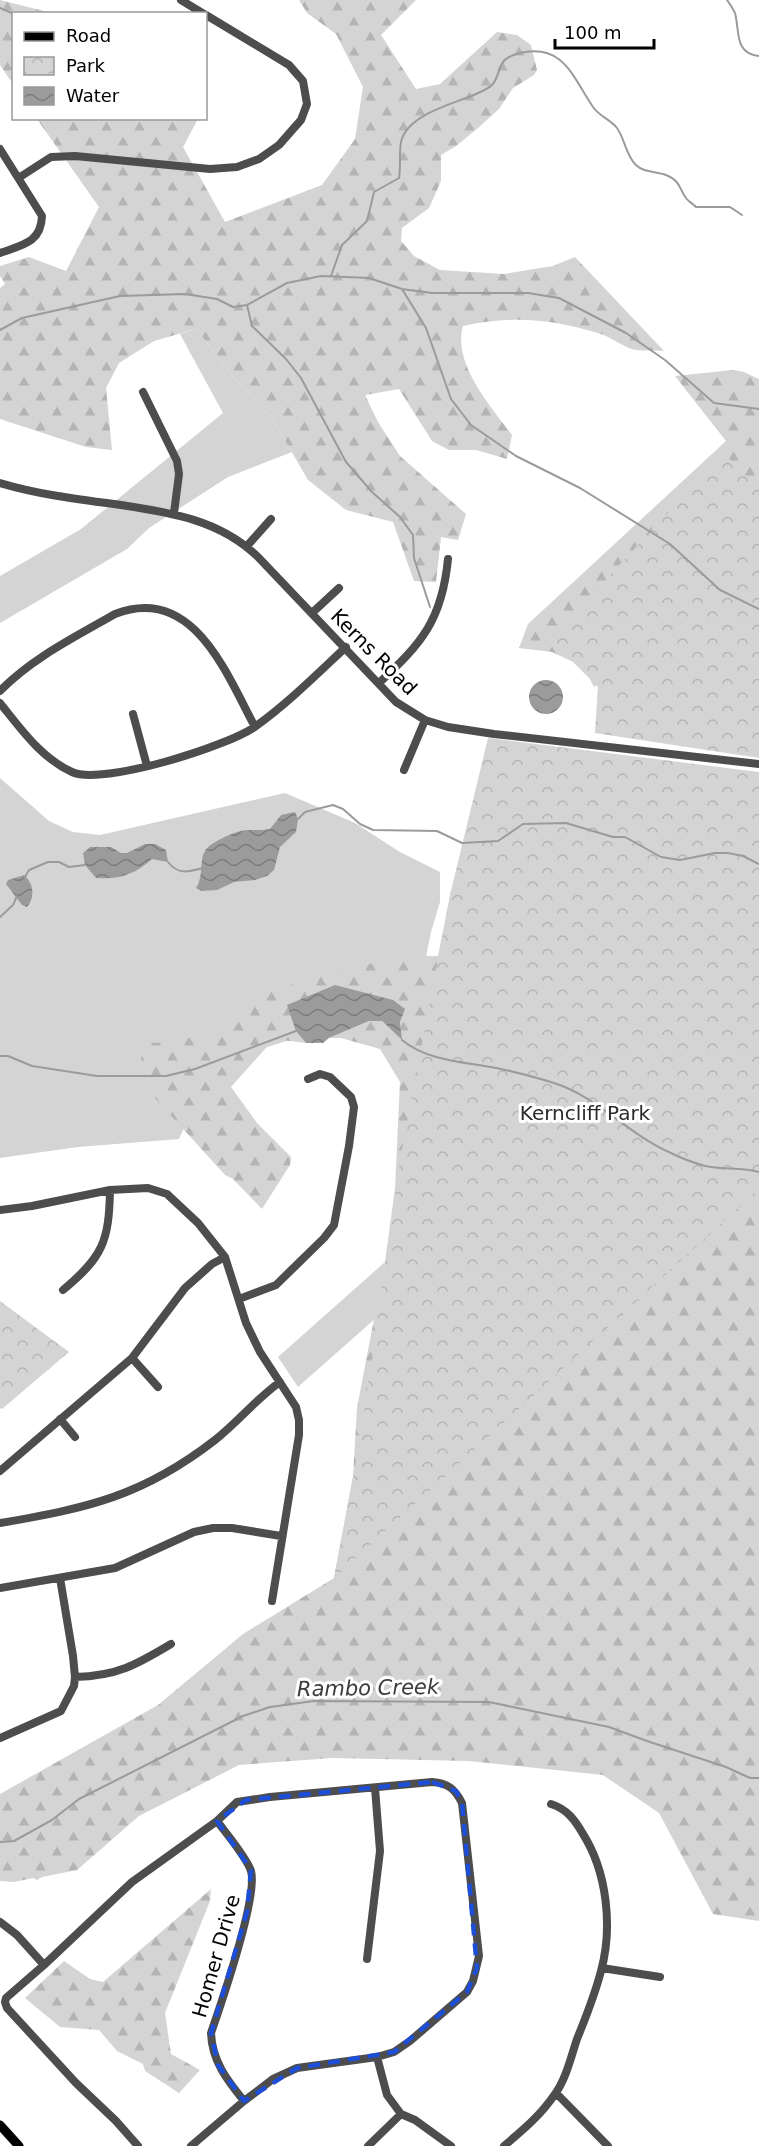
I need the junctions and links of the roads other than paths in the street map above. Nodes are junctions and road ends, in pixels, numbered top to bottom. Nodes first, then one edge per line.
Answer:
1 (181, 0) edge
2 (202, 12) edge
3 (207, 15) edge
4 (0, 148) edge
5 (20, 177) junction
6 (0, 253) edge
7 (143, 392) dead end
8 (0, 483) edge
9 (174, 513) junction
10 (271, 519) dead end
11 (247, 546) junction
12 (448, 559) dead end
13 (339, 588) dead end
14 (312, 613) junction
15 (346, 647) junction
16 (379, 683) junction
17 (0, 691) edge
18 (0, 703) edge
19 (133, 714) dead end
20 (425, 720) junction
21 (255, 727) junction
22 (759, 764) edge
23 (147, 766) junction
24 (404, 770) dead end
25 (308, 1079) dead end
26 (110, 1190) junction
27 (0, 1210) edge
28 (225, 1257) junction
29 (63, 1290) dead end
30 (239, 1299) junction
31 (132, 1358) junction
32 (280, 1382) junction
33 (158, 1388) dead end
34 (60, 1419) junction
35 (75, 1437) dead end
36 (0, 1471) edge
37 (0, 1523) edge
38 (281, 1536) junction
39 (60, 1578) junction
40 (0, 1588) edge
41 (272, 1601) dead end
42 (171, 1644) dead end
43 (75, 1677) junction
44 (0, 1738) edge
45 (375, 1788) junction
46 (551, 1804) dead end
47 (217, 1821) junction
48 (0, 1922) edge
49 (367, 1959) dead end
50 (44, 1965) junction
51 (602, 1968) junction
52 (660, 1977) dead end
53 (377, 2057) junction
54 (556, 2093) junction
55 (244, 2100) junction
56 (401, 2114) junction
57 (0, 2126) edge
58 (19, 2146) edge
59 (138, 2146) edge
60 (191, 2146) edge
61 (368, 2146) edge
62 (451, 2146) edge
63 (504, 2146) edge
64 (608, 2146) edge

1 - 2 street
3 - 5 street
4 - 5 street
5 - 6 street
7 - 9 street
8 - 9 street, Kerns Road
9 - 11 street, Kerns Road
10 - 11 street
11 - 14 street, Kerns Road
12 - 16 street
13 - 14 street
14 - 15 street, Kerns Road
15 - 16 street, Kerns Road
15 - 21 street
16 - 20 street, Kerns Road
17 - 21 street
18 - 23 street
19 - 23 street
20 - 22 street, Kerns Road
20 - 24 street
21 - 23 street
25 - 30 street
26 - 27 street
26 - 28 street
26 - 29 street
28 - 30 street
28 - 31 street
30 - 32 street
31 - 33 street
31 - 34 street
32 - 37 street
32 - 38 street
34 - 35 street
34 - 36 street
38 - 39 street
38 - 41 street
39 - 40 street
39 - 43 street
42 - 43 street
43 - 44 street
45 - 47 street
45 - 49 street
45 - 53 street
46 - 51 street
47 - 50 street
47 - 55 street, Homer Drive
48 - 50 street
50 - 59 street
51 - 52 street
51 - 54 street
53 - 55 street
53 - 56 street
54 - 63 street
54 - 64 street
55 - 60 street
56 - 61 street
56 - 62 street
57 - 58 main road

